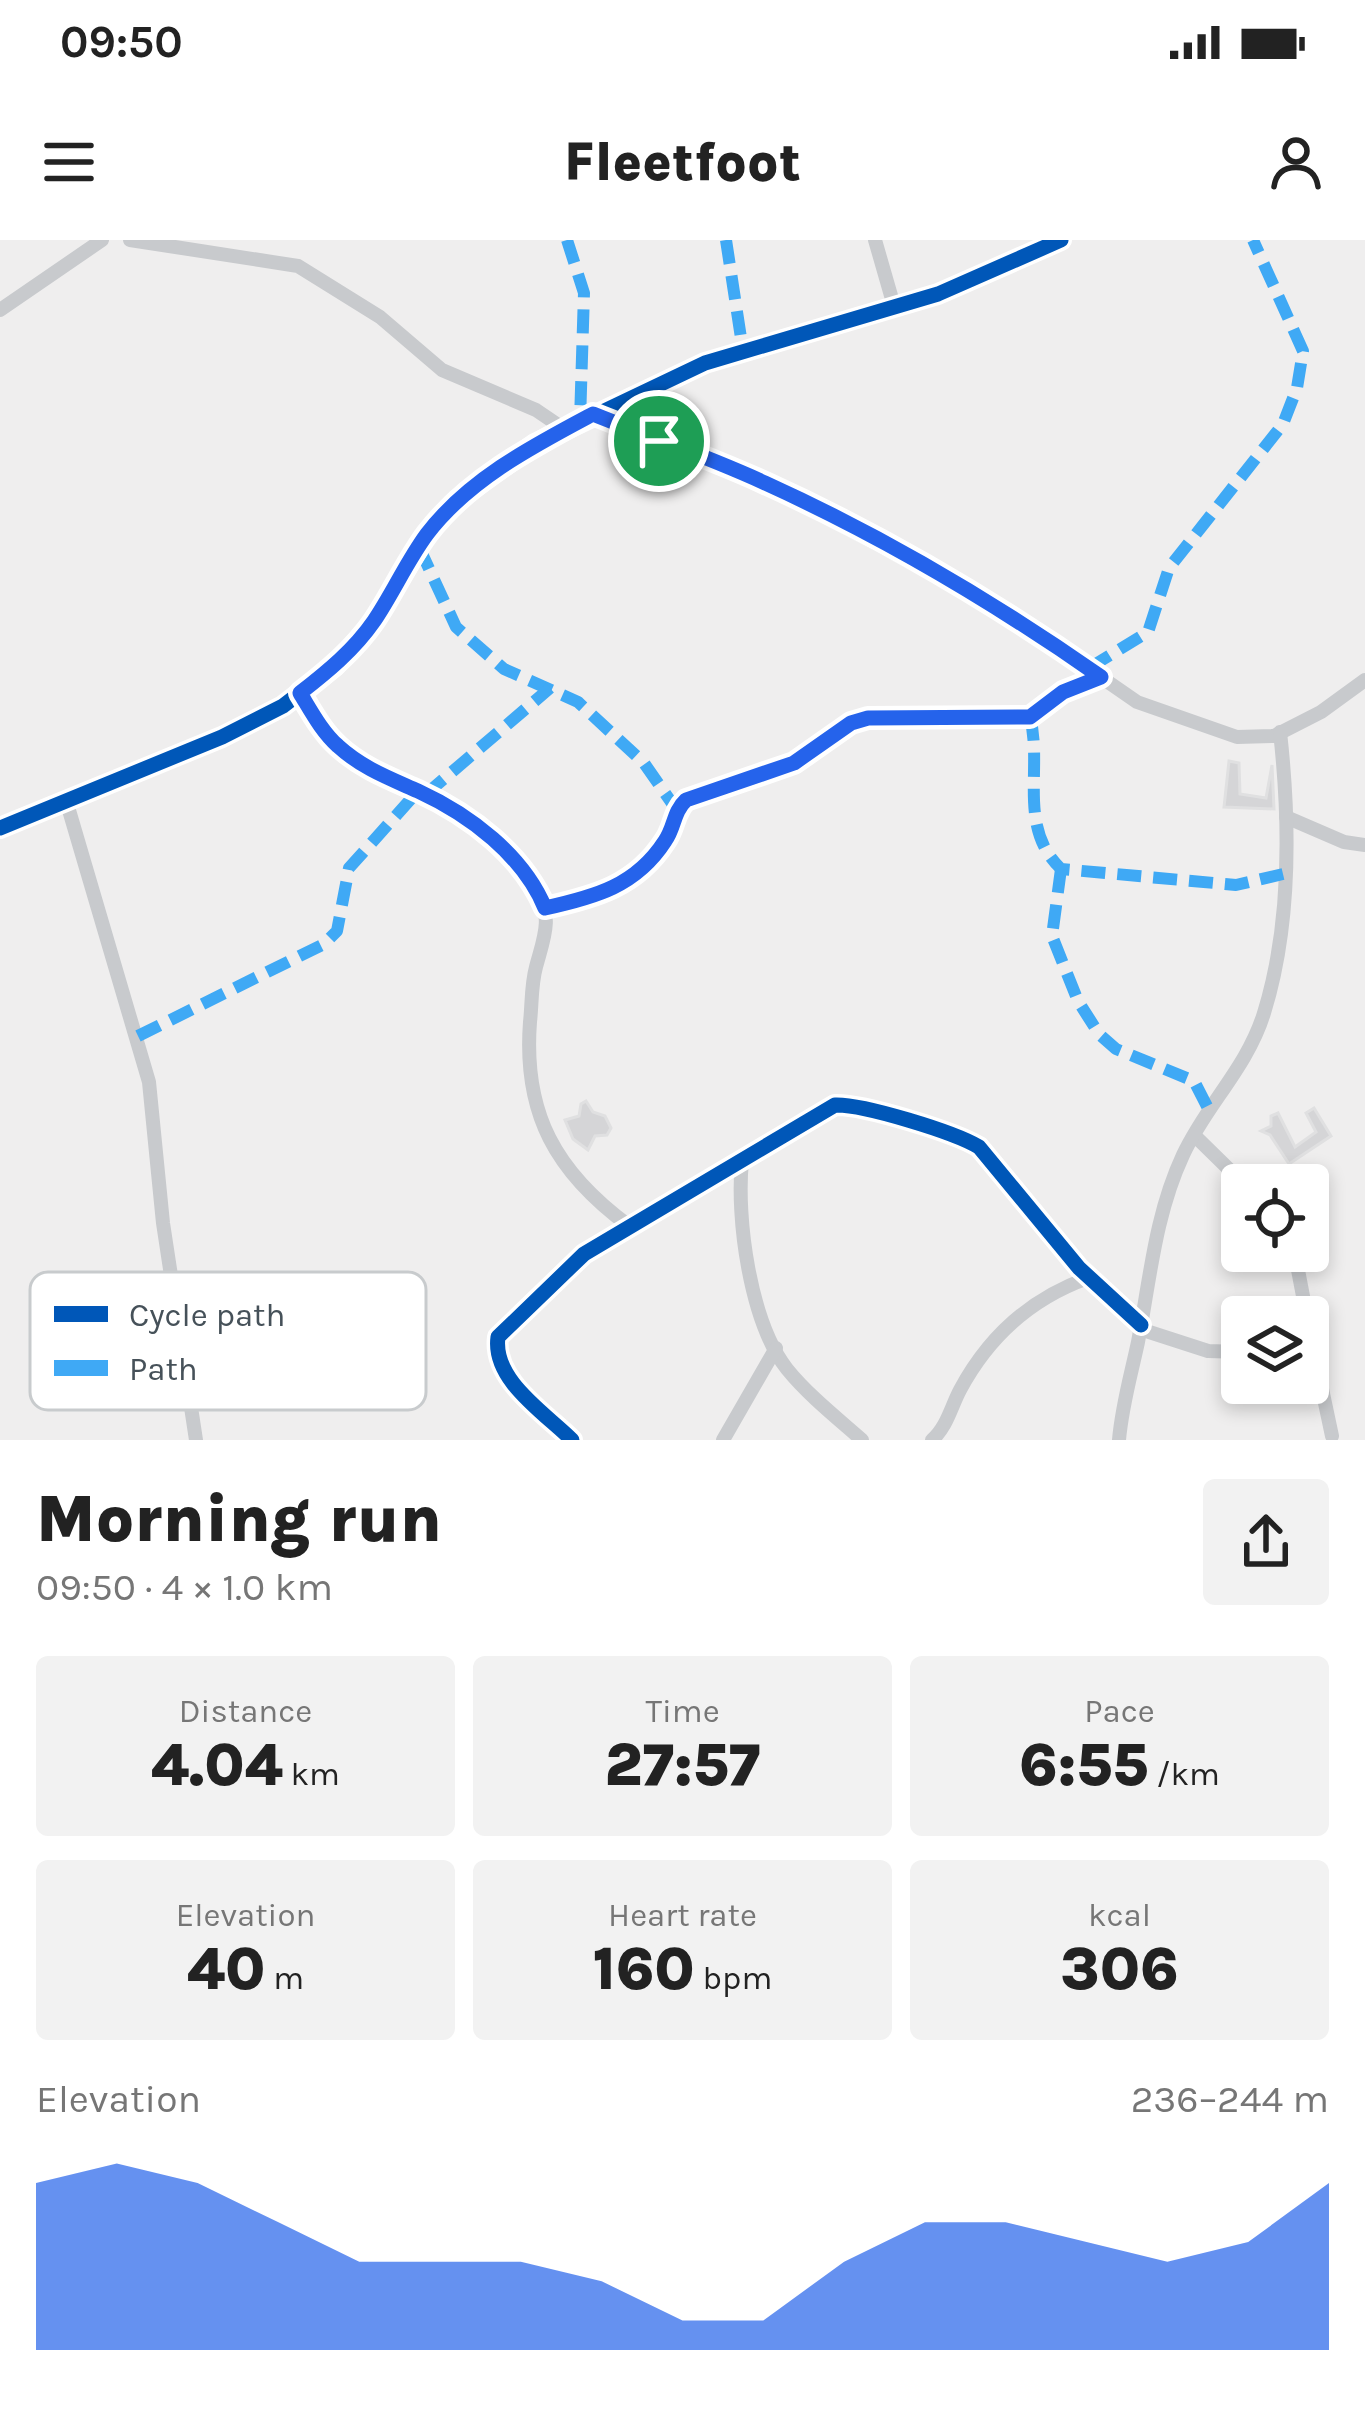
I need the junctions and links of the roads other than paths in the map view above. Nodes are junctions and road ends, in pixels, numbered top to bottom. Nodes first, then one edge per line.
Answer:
1 (102, 240) edge
2 (130, 240) edge
3 (875, 240) edge
4 (1061, 240) edge
5 (894, 306) junction
6 (0, 310) edge
7 (593, 414) junction
8 (564, 429) junction
9 (1101, 677) junction
10 (1365, 680) edge
11 (300, 693) junction
12 (1280, 732) junction
13 (66, 800) junction
14 (1286, 817) junction
15 (0, 828) edge
16 (1365, 845) edge
17 (545, 908) junction
18 (1195, 1136) junction
19 (742, 1161) junction
20 (1224, 1164) edge
21 (629, 1226) junction
22 (171, 1272) edge
23 (1088, 1278) junction
24 (1140, 1327) junction
25 (776, 1348) junction
26 (1221, 1351) edge
27 (1325, 1404) edge
28 (192, 1410) edge
29 (1332, 1436) dead end
30 (196, 1440) edge
31 (572, 1440) edge
32 (723, 1440) edge
33 (862, 1440) edge
34 (932, 1440) edge
35 (1120, 1440) edge

1 - 6 street
2 - 8 street
3 - 5 street
4 - 5 street
5 - 7 street
7 - 8 street
7 - 9 street
8 - 11 street
9 - 12 street
9 - 17 street
10 - 12 street
11 - 13 street
11 - 17 street
12 - 14 street
13 - 15 street
13 - 22 street
14 - 16 street
14 - 18 street
17 - 21 street
18 - 20 street
18 - 24 street
19 - 21 street
19 - 23 street
19 - 25 street
21 - 31 street
23 - 24 street
23 - 34 street
24 - 26 street
24 - 35 street
25 - 32 street
25 - 33 street
27 - 29 street
28 - 30 street

